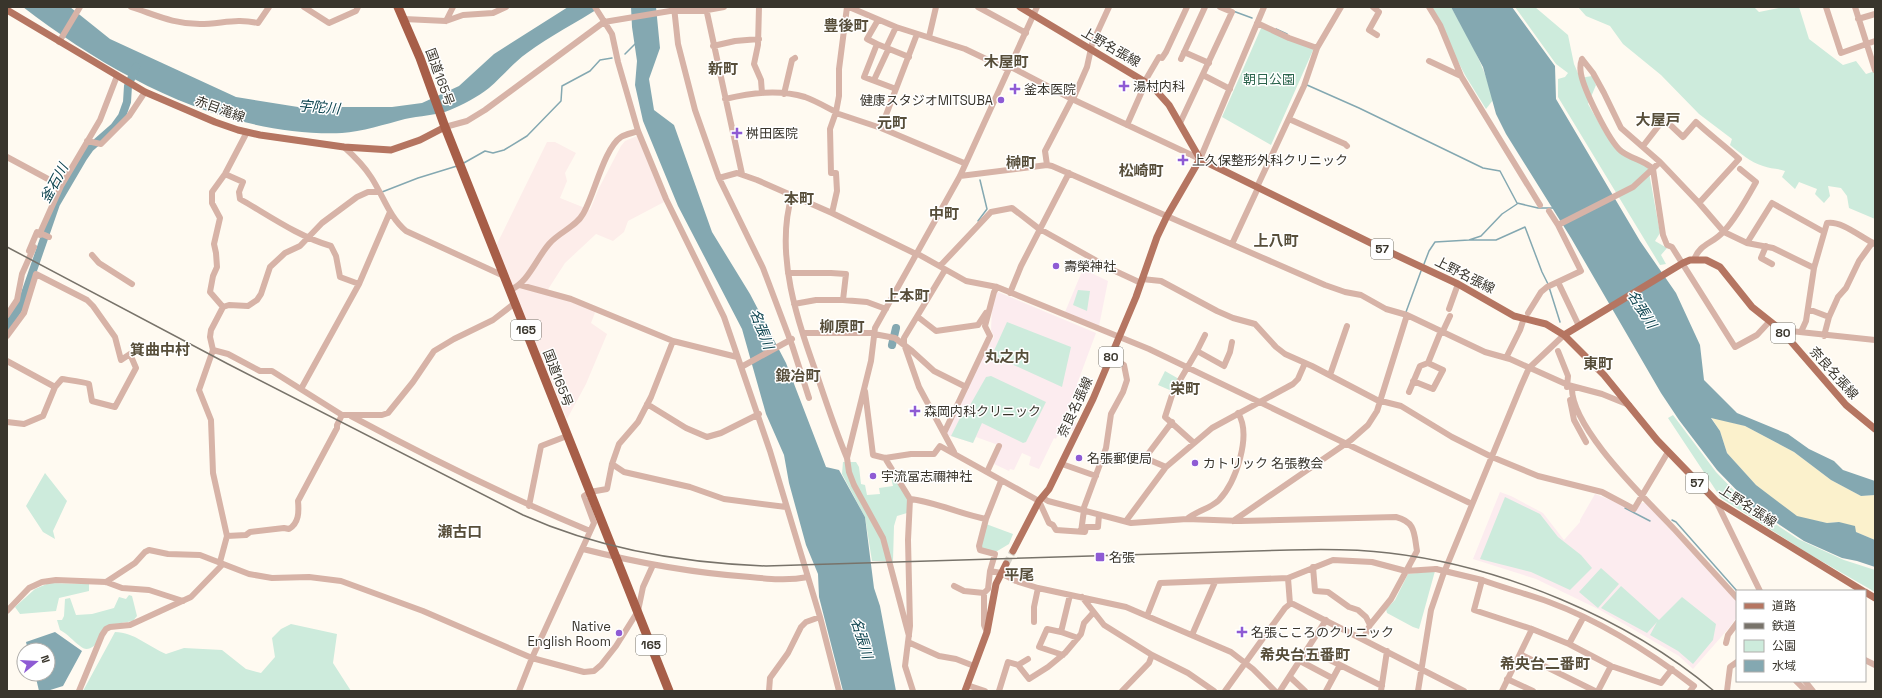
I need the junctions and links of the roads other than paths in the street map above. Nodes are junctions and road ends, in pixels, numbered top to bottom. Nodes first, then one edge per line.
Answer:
1 (80, 7) edge
2 (132, 7) edge
3 (269, 7) edge
4 (304, 7) edge
5 (358, 7) edge
6 (398, 7) edge
7 (453, 7) edge
8 (506, 7) edge
9 (595, 7) edge
10 (724, 7) edge
11 (759, 7) edge
12 (848, 7) edge
13 (936, 7) edge
14 (978, 7) edge
15 (1020, 7) edge
16 (1037, 7) edge
17 (1109, 7) edge
18 (1187, 7) edge
19 (1205, 7) edge
20 (1220, 7) edge
21 (1264, 7) edge
22 (1342, 7) edge
23 (1373, 7) edge
24 (1429, 7) edge
25 (1826, 7) edge
26 (1854, 7) edge
27 (672, 9) edge
28 (706, 9) edge
29 (7, 10) edge
30 (1875, 14) edge
31 (1034, 15) junction
32 (404, 19) junction
33 (1858, 19) junction
34 (603, 20) junction
35 (878, 20) junction
36 (446, 21) junction
37 (1257, 23) junction
38 (896, 27) junction
39 (1026, 33) junction
40 (917, 34) junction
41 (1377, 35) dead end
42 (928, 37) junction
43 (759, 39) junction
44 (60, 41) junction
45 (1875, 42) edge
46 (877, 44) junction
47 (1867, 44) junction
48 (713, 46) junction
49 (1315, 47) junction
50 (887, 49) junction
51 (1091, 50) junction
52 (1184, 52) junction
53 (909, 57) junction
54 (794, 58) dead end
55 (1181, 59) dead end
56 (1429, 61) dead end
57 (1208, 63) junction
58 (1008, 67) junction
59 (1875, 70) edge
60 (1203, 75) junction
61 (117, 76) junction
62 (1461, 76) junction
63 (874, 80) junction
64 (1146, 82) junction
65 (896, 89) junction
66 (1230, 89) junction
67 (145, 92) junction
68 (762, 93) junction
69 (784, 94) junction
70 (725, 99) junction
71 (1072, 99) junction
72 (836, 112) junction
73 (1289, 119) junction
74 (1180, 123) junction
75 (444, 125) junction
76 (1127, 125) junction
77 (881, 128) junction
78 (638, 131) junction
79 (248, 132) junction
80 (90, 142) junction
81 (1347, 146) dead end
82 (1643, 146) junction
83 (344, 147) junction
84 (7, 157) edge
85 (1200, 159) junction
86 (1660, 162) junction
87 (964, 163) junction
88 (1047, 165) junction
89 (1653, 168) junction
90 (1740, 169) dead end
91 (1069, 173) junction
92 (225, 174) junction
93 (742, 174) junction
94 (960, 176) junction
95 (719, 178) junction
96 (61, 186) junction
97 (1257, 188) junction
98 (379, 192) junction
99 (792, 195) junction
100 (1699, 203) junction
101 (1540, 205) dead end
102 (1549, 211) dead end
103 (390, 212) junction
104 (832, 213) junction
105 (1167, 216) junction
106 (1558, 225) junction
107 (1041, 229) junction
108 (1724, 232) junction
109 (1824, 232) junction
110 (45, 235) junction
111 (310, 237) junction
112 (1747, 243) junction
113 (1873, 243) edge
114 (1232, 244) junction
115 (1766, 246) junction
116 (29, 251) dead end
117 (916, 254) junction
118 (92, 255) dead end
119 (1694, 260) junction
120 (1682, 264) junction
121 (1772, 264) dead end
122 (939, 266) junction
123 (1814, 268) junction
124 (788, 273) junction
125 (504, 276) junction
126 (1142, 281) junction
127 (1558, 282) junction
128 (132, 284) dead end
129 (359, 284) junction
130 (1458, 284) junction
131 (520, 285) junction
132 (997, 287) junction
133 (510, 290) junction
134 (1010, 293) junction
135 (843, 300) junction
136 (7, 301) edge
137 (14, 304) junction
138 (515, 304) junction
139 (794, 304) junction
140 (990, 306) junction
141 (223, 307) junction
142 (886, 308) junction
143 (1449, 309) dead end
144 (1808, 309) junction
145 (1406, 314) junction
146 (7, 315) edge
147 (1450, 316) dead end
148 (1526, 316) junction
149 (918, 317) junction
150 (1829, 317) junction
151 (1769, 322) junction
152 (1348, 326) dead end
153 (1579, 326) junction
154 (1781, 330) junction
155 (1442, 331) junction
156 (1801, 332) junction
157 (874, 333) junction
158 (803, 334) junction
159 (1205, 335) dead end
160 (1564, 335) junction
161 (7, 336) edge
162 (1120, 336) junction
163 (1824, 336) junction
164 (1875, 340) edge
165 (673, 341) junction
166 (1232, 342) dead end
167 (904, 344) junction
168 (213, 350) junction
169 (1197, 351) junction
170 (1558, 351) dead end
171 (737, 357) junction
172 (1111, 357) junction
173 (1506, 358) junction
174 (7, 361) edge
175 (1305, 363) junction
176 (1428, 363) junction
177 (742, 367) junction
178 (1187, 368) junction
179 (1529, 368) junction
180 (1330, 375) junction
181 (1413, 381) junction
182 (1570, 385) junction
183 (55, 387) junction
184 (966, 388) junction
185 (301, 389) junction
186 (865, 390) junction
187 (1409, 392) dead end
188 (808, 398) dead end
189 (1259, 402) junction
190 (1379, 402) junction
191 (647, 404) junction
192 (1630, 405) junction
193 (1238, 413) junction
194 (759, 414) junction
195 (342, 415) junction
196 (350, 416) junction
197 (7, 422) edge
198 (1172, 422) junction
199 (1875, 430) edge
200 (944, 433) junction
201 (567, 436) junction
202 (1586, 442) dead end
203 (1194, 443) junction
204 (1345, 444) junction
205 (999, 446) dead end
206 (954, 452) junction
207 (1668, 452) junction
208 (1492, 457) junction
209 (847, 458) junction
210 (885, 458) junction
211 (612, 464) junction
212 (1062, 464) junction
213 (1166, 467) junction
214 (987, 472) junction
215 (1096, 476) junction
216 (1001, 481) junction
217 (590, 492) junction
218 (1642, 495) junction
219 (910, 499) junction
220 (1041, 499) junction
221 (1716, 502) junction
222 (1472, 504) junction
223 (529, 506) junction
224 (786, 507) junction
225 (1084, 510) junction
226 (1099, 515) junction
227 (986, 519) junction
228 (1187, 519) junction
229 (1126, 521) junction
230 (1233, 521) junction
231 (590, 531) junction
232 (1081, 532) junction
233 (227, 536) junction
234 (583, 549) junction
235 (1013, 551) tunnel mouth
236 (617, 558) junction
237 (221, 563) junction
238 (1006, 564) tunnel mouth
239 (653, 565) junction
240 (1313, 567) junction
241 (990, 571) junction
242 (1406, 571) junction
243 (1001, 573) junction
244 (808, 577) junction
245 (1288, 578) junction
246 (1482, 580) junction
247 (106, 582) junction
248 (1215, 582) junction
249 (954, 586) dead end
250 (1038, 588) junction
251 (1760, 590) edge
252 (1861, 590) edge
253 (984, 593) junction
254 (1866, 593) edge
255 (1070, 595) junction
256 (1082, 597) junction
257 (1736, 597) edge
258 (1875, 598) edge
259 (184, 601) junction
260 (1290, 604) junction
261 (638, 611) junction
262 (7, 612) edge
263 (1093, 613) junction
264 (1147, 616) junction
265 (820, 617) junction
266 (1583, 618) junction
267 (1326, 620) junction
268 (1034, 622) dead end
269 (1736, 624) edge
270 (1370, 625) junction
271 (1532, 629) junction
272 (986, 632) junction
273 (1061, 632) junction
274 (1192, 635) junction
275 (1078, 638) junction
276 (908, 639) junction
277 (1363, 639) junction
278 (1726, 643) dead end
279 (1569, 644) junction
280 (1308, 649) junction
281 (1387, 651) junction
282 (1520, 654) junction
283 (1063, 655) junction
284 (1152, 655) junction
285 (532, 658) junction
286 (1028, 659) dead end
287 (1866, 660) edge
288 (1300, 661) junction
289 (1245, 663) junction
290 (1736, 663) edge
291 (1340, 665) junction
292 (1875, 665) edge
293 (974, 666) junction
294 (1018, 666) junction
295 (1611, 666) junction
296 (1421, 669) junction
297 (1672, 669) junction
298 (1290, 677) junction
299 (1332, 678) junction
300 (1508, 679) junction
301 (1797, 682) edge
302 (1806, 682) edge
303 (1206, 686) junction
304 (966, 688) edge
305 (1381, 689) edge
306 (79, 691) edge
307 (519, 691) edge
308 (669, 691) edge
309 (769, 691) edge
310 (839, 691) edge
311 (913, 691) edge
312 (986, 691) edge
313 (999, 691) edge
314 (1122, 691) edge
315 (1202, 691) edge
316 (1214, 691) edge
317 (1225, 691) edge
318 (1275, 691) edge
319 (1280, 691) edge
320 (1305, 691) edge
321 (1326, 691) edge
322 (1418, 691) edge
323 (1464, 691) edge
324 (1502, 691) edge
325 (1533, 691) edge
326 (1595, 691) edge
327 (1598, 691) edge
328 (1690, 691) edge
329 (1727, 691) edge
330 (1806, 691) edge
331 (1813, 691) edge

1 - 44 street
2 - 3 street
4 - 5 street
6 - 32 highway, 国道165号 / 165
7 - 36 street
8 - 36 street
9 - 34 street
10 - 28 street
11 - 43 street
12 - 35 street
12 - 72 street
13 - 42 street
14 - 39 street
15 - 31 main road, 上野名張線
16 - 31 street
17 - 51 street
18 - 64 street
19 - 52 street
20 - 57 street
21 - 37 street
22 - 49 street
23 - 41 street
24 - 62 street
25 - 47 street
26 - 33 street
27 - 28 street
27 - 34 street
27 - 95 street
28 - 48 street
29 - 44 main road, 赤目滝線
30 - 33 street
31 - 39 street
31 - 51 main road, 上野名張線
32 - 36 street
32 - 75 highway, 国道165号 / 165
33 - 47 street
34 - 75 street
34 - 78 street
35 - 38 street
35 - 46 street
37 - 49 street
37 - 66 street
38 - 40 street
38 - 50 street
39 - 58 street
40 - 42 street
40 - 53 street
42 - 58 street
43 - 48 street
43 - 68 street
44 - 61 main road, 赤目滝線
45 - 47 street
46 - 50 street
46 - 63 street
47 - 59 street
48 - 70 street
49 - 73 street
50 - 53 street
50 - 63 street
51 - 64 main road, 上野名張線
51 - 71 street
52 - 55 street
52 - 57 street
53 - 65 street
54 - 69 street
56 - 62 street
57 - 60 street
58 - 71 street
58 - 87 street
60 - 66 street
60 - 74 street
61 - 67 main road, 赤目滝線
61 - 80 street
62 - 101 street
63 - 65 street
64 - 74 main road, 上野名張線
64 - 76 street
65 - 77 street
66 - 85 street
67 - 79 main road, 赤目滝線
67 - 80 street
68 - 69 street
68 - 70 street
69 - 72 street
70 - 93 street
71 - 76 street
71 - 88 street
72 - 77 street
72 - 104 street
73 - 81 street
73 - 97 street
74 - 85 main road, 上野名張線
75 - 83 main road, 赤目滝線
75 - 125 highway, 国道165号 / 165
76 - 85 street
77 - 87 street
78 - 131 street
78 - 171 street
79 - 83 main road, 赤目滝線
79 - 92 street
80 - 96 street
82 - 86 street
82 - 89 street
82 - 100 street
83 - 98 street
84 - 96 street
85 - 97 main road, 上野名張線 / 57
85 - 105 main road, 奈良名張線 / 80
86 - 89 street
86 - 100 street
87 - 94 street
88 - 91 street
88 - 94 street
89 - 106 street
89 - 120 street
90 - 108 street
91 - 105 street
91 - 107 street
92 - 111 street
92 - 141 street
93 - 95 street
93 - 99 street
94 - 117 street
95 - 188 street
96 - 110 street
97 - 114 street
97 - 130 main road, 上野名張線 / 57
98 - 103 street
98 - 111 street
99 - 104 street
99 - 124 street
100 - 108 street
102 - 106 street
103 - 125 street
103 - 129 street
104 - 117 street
105 - 114 street
105 - 126 main road, 奈良名張線 / 80
106 - 127 street
107 - 122 street
107 - 126 street
107 - 134 street
108 - 112 street
108 - 119 street
109 - 112 street
109 - 113 street
109 - 123 street
110 - 116 street
110 - 137 street
111 - 129 street
111 - 141 street
112 - 115 street
113 - 150 street
114 - 145 street
115 - 121 street
115 - 123 street
117 - 122 street
117 - 142 street
118 - 128 street
119 - 120 main road, 奈良名張線 / 80
119 - 151 main road, 奈良名張線 / 80
120 - 151 street
120 - 153 main road, 奈良名張線 / 80
122 - 132 street
122 - 149 street
123 - 144 street
124 - 135 street
124 - 139 street
125 - 133 highway, 国道165号 / 165
126 - 162 main road, 奈良名張線 / 80
126 - 175 street
127 - 148 street
127 - 153 street
129 - 185 street
130 - 143 street
130 - 148 main road, 上野名張線 / 57
131 - 133 street
131 - 165 street
132 - 134 street
132 - 140 street
133 - 138 highway, 国道165号 / 165
134 - 162 street
135 - 139 street
135 - 142 street
136 - 137 street
137 - 146 street
138 - 196 street
138 - 201 highway, 国道165号 / 165
139 - 158 street
140 - 149 street
140 - 184 street
141 - 168 street
142 - 157 street
144 - 150 street
144 - 156 street
145 - 155 street
145 - 190 street
147 - 155 street
148 - 160 main road, 上野名張線 / 57
148 - 173 street
149 - 167 street
150 - 163 street
151 - 154 main road, 奈良名張線 / 80
152 - 180 street
153 - 160 main road, 奈良名張線 / 80
154 - 156 street
154 - 199 main road, 奈良名張線 / 80
155 - 173 street
155 - 176 street
156 - 163 street
157 - 158 street
157 - 167 street
157 - 186 street
158 - 177 street, bridge
158 - 209 street
159 - 169 street
160 - 179 street
160 - 192 main road, 上野名張線 / 57
161 - 183 street
162 - 172 main road, 奈良名張線 / 80
162 - 178 street
163 - 164 street
165 - 171 street
165 - 191 street
166 - 169 street
167 - 184 street
167 - 200 street
168 - 185 street
168 - 233 street
169 - 178 street
170 - 182 street
171 - 177 street
172 - 212 main road, 奈良名張線 / 80
172 - 215 street
173 - 179 street
174 - 183 street
175 - 180 street
175 - 189 street
176 - 181 street
176 - 181 street
177 - 194 street
178 - 189 street
178 - 198 street
179 - 182 street
179 - 208 street
180 - 190 street
181 - 187 street
182 - 192 street
182 - 202 street
182 - 218 street
183 - 197 street
184 - 200 street
185 - 195 street
186 - 209 street
186 - 210 street
189 - 193 street
189 - 204 street
190 - 204 street
190 - 208 street
191 - 194 street
191 - 211 street
192 - 207 main road, 上野名張線 / 57
193 - 203 street
193 - 228 street
194 - 224 street
195 - 196 street
195 - 233 street
196 - 223 street
198 - 203 street
198 - 213 street
200 - 206 street
201 - 217 highway, 国道165号 / 165
201 - 223 street
203 - 213 street
204 - 222 street
204 - 230 street
205 - 214 street
206 - 210 street
206 - 214 street
207 - 218 street
207 - 221 main road, 上野名張線 / 57
208 - 218 street
208 - 222 street
209 - 276 street
210 - 219 street
211 - 217 street
211 - 224 street
212 - 215 street
212 - 220 main road, 奈良名張線 / 80
213 - 229 street
214 - 216 street
215 - 225 street
216 - 220 street
216 - 227 street
217 - 231 street
217 - 236 highway, 国道165号 / 165
218 - 257 street
219 - 227 street
219 - 276 street
220 - 225 street
220 - 232 street
220 - 235 main road, 奈良名張線 / 80
221 - 251 street
221 - 252 main road, 上野名張線 / 57
222 - 296 street
223 - 231 street
224 - 244 street
225 - 226 street
225 - 232 street
226 - 229 street
226 - 232 street
227 - 241 street
228 - 229 street
228 - 230 street
230 - 242 street
231 - 234 street
233 - 237 street
234 - 236 street
234 - 285 street
236 - 239 street
236 - 261 highway, 国道165号 / 165
237 - 247 street
237 - 259 street
237 - 285 street
238 - 243 main road
239 - 244 street
239 - 261 street
240 - 242 street
240 - 245 street
240 - 270 street
241 - 243 street
241 - 253 street
242 - 246 street, bridge
242 - 270 street
243 - 250 street
243 - 272 main road
244 - 265 street
245 - 248 street
245 - 260 street
246 - 266 street
246 - 271 street
247 - 259 street
247 - 262 street
248 - 264 street
248 - 274 street
249 - 253 street
250 - 255 street
250 - 268 street
253 - 272 street
254 - 258 main road, 上野名張線 / 57
255 - 256 street
255 - 273 street
256 - 263 street
256 - 264 street
259 - 306 street
260 - 267 street
260 - 289 street
261 - 285 street
261 - 308 highway, 国道165号 / 165
263 - 275 street
263 - 284 street
264 - 274 street
265 - 309 street
265 - 310 street
266 - 279 street
266 - 297 street
267 - 277 street
267 - 280 street
269 - 278 street
270 - 277 street
271 - 279 street
271 - 282 street
272 - 293 main road
273 - 275 street
273 - 283 street
274 - 289 street
275 - 283 street
276 - 293 street
276 - 311 street
277 - 281 street
279 - 295 street
280 - 288 street
280 - 291 street
281 - 296 street
281 - 305 street
282 - 300 street
282 - 326 street
283 - 294 street
284 - 303 street
284 - 314 street
285 - 307 street
286 - 294 street
287 - 292 street
288 - 298 street
288 - 299 street
289 - 317 street
289 - 318 street
290 - 329 street
291 - 299 street
291 - 305 street
293 - 304 main road
294 - 313 street
295 - 297 street
295 - 327 street
296 - 322 street
296 - 323 street
297 - 328 street
298 - 319 street
298 - 320 street
299 - 321 street
300 - 324 street
300 - 325 street
301 - 330 street
302 - 331 street
303 - 315 street
303 - 316 street
304 - 312 street

